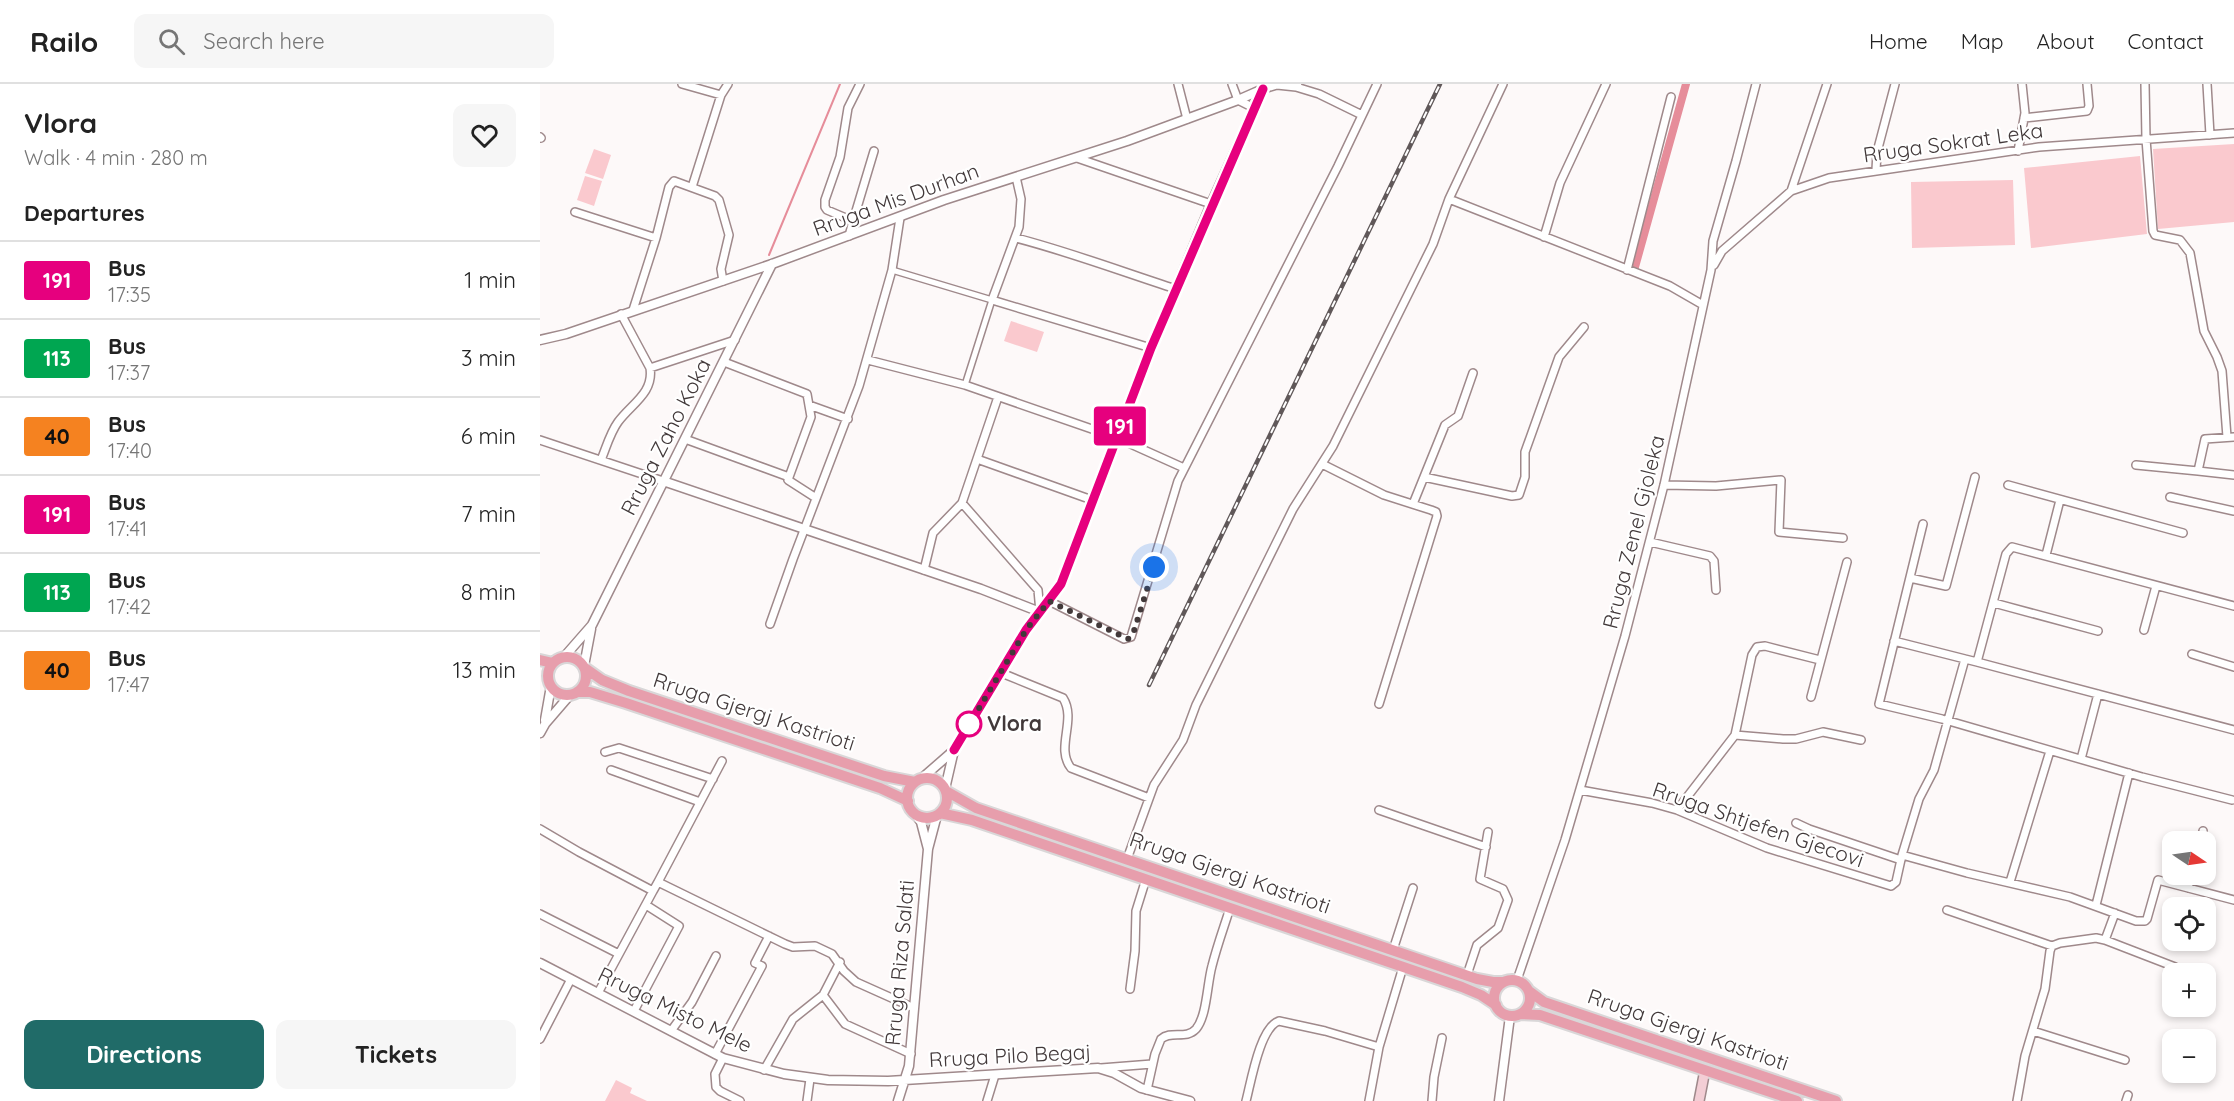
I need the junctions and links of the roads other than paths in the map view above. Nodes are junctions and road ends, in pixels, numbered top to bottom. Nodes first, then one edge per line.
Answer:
1 (682, 84) edge
2 (728, 84) edge
3 (861, 84) edge
4 (1178, 84) edge
5 (1232, 84) edge
6 (1377, 84) edge
7 (1503, 84) edge
8 (1606, 84) edge
9 (1756, 84) edge
10 (1827, 84) edge
11 (1895, 84) edge
12 (2022, 84) edge
13 (2087, 84) edge
14 (2145, 84) edge
15 (2207, 84) edge
16 (1264, 86) edge
17 (1298, 86) edge
18 (721, 95) junction
19 (1671, 97) dead end
20 (1238, 100) junction
21 (1254, 108) junction
22 (1362, 115) junction
23 (2024, 118) junction
24 (1187, 119) junction
25 (2234, 133) edge
26 (2210, 135) junction
27 (2146, 139) junction
28 (2018, 150) junction
29 (874, 151) dead end
30 (1077, 158) junction
31 (1876, 170) junction
32 (1016, 177) junction
33 (692, 187) junction
34 (1791, 191) junction
35 (1449, 199) junction
36 (1211, 204) junction
37 (575, 212) dead end
38 (900, 218) junction
39 (853, 221) junction
40 (849, 236) junction
41 (1016, 237) junction
42 (1544, 237) junction
43 (656, 238) junction
44 (772, 264) junction
45 (892, 270) junction
46 (1627, 270) junction
47 (1711, 270) junction
48 (723, 281) junction
49 (1176, 289) junction
50 (992, 300) junction
51 (1703, 305) junction
52 (633, 310) junction
53 (621, 314) junction
54 (1584, 327) dead end
55 (540, 340) edge
56 (735, 340) junction
57 (1151, 348) junction
58 (868, 360) junction
59 (724, 362) junction
60 (650, 368) junction
61 (1473, 373) dead end
62 (965, 385) junction
63 (998, 397) junction
64 (809, 405) junction
65 (848, 419) junction
66 (2229, 435) edge
67 (1115, 438) junction
68 (685, 439) junction
69 (540, 440) edge
70 (977, 459) junction
71 (601, 460) junction
72 (1322, 464) junction
73 (2136, 465) dead end
74 (1184, 468) junction
75 (2198, 471) junction
76 (2234, 475) edge
77 (789, 477) junction
78 (1424, 477) junction
79 (1974, 477) dead end
80 (663, 481) junction
81 (1664, 484) junction
82 (2008, 485) dead end
83 (2170, 497) dead end
84 (816, 498) junction
85 (1092, 500) junction
86 (2060, 500) junction
87 (962, 503) junction
88 (1413, 504) junction
89 (2234, 512) edge
90 (1923, 524) dead end
91 (804, 529) junction
92 (2183, 533) dead end
93 (1844, 538) dead end
94 (1650, 542) junction
95 (2046, 555) junction
96 (1847, 561) dead end
97 (924, 570) junction
98 (1910, 578) junction
99 (2156, 586) junction
100 (1716, 590) dead end
101 (1049, 601) junction
102 (1994, 603) junction
103 (2234, 606) edge
104 (1040, 612) junction
105 (771, 624) dead end
106 (592, 626) junction
107 (2144, 630) dead end
108 (2098, 631) dead end
109 (1894, 641) junction
110 (2192, 654) dead end
111 (564, 657) junction
112 (1965, 659) junction
113 (540, 660) edge
114 (1820, 660) junction
115 (1977, 662) junction
116 (553, 663) junction
117 (584, 667) junction
118 (2234, 667) edge
119 (999, 672) junction
120 (546, 680) edge
121 (574, 694) junction
122 (2098, 694) junction
123 (1811, 697) dead end
124 (1378, 704) dead end
125 (1949, 722) junction
126 (545, 724) junction
127 (2234, 730) edge
128 (540, 733) edge
129 (1735, 735) junction
130 (1861, 740) dead end
131 (954, 750) junction
132 (2050, 751) junction
133 (605, 752) dead end
134 (2081, 759) junction
135 (722, 761) dead end
136 (610, 770) dead end
137 (2129, 773) junction
138 (713, 779) junction
139 (918, 781) junction
140 (945, 790) junction
141 (1580, 790) junction
142 (2234, 792) edge
143 (1149, 798) junction
144 (908, 801) junction
145 (2233, 801) edge
146 (700, 802) junction
147 (1378, 810) dead end
148 (1677, 810) junction
149 (915, 814) junction
150 (939, 814) junction
151 (1796, 823) dead end
152 (540, 829) edge
153 (1488, 832) dead end
154 (1486, 847) junction
155 (928, 849) junction
156 (1901, 858) junction
157 (1127, 859) junction
158 (1146, 879) junction
159 (658, 882) junction
160 (2010, 882) junction
161 (2189, 885) edge
162 (1413, 888) dead end
163 (2188, 888) junction
164 (653, 891) junction
165 (2234, 900) edge
166 (646, 905) junction
167 (2096, 905) junction
168 (1230, 908) junction
169 (1947, 910) dead end
170 (2115, 913) junction
171 (540, 914) edge
172 (769, 936) junction
173 (2105, 940) junction
174 (2052, 946) junction
175 (1393, 950) junction
176 (619, 954) junction
177 (716, 956) dead end
178 (840, 962) junction
179 (540, 963) edge
180 (2167, 963) edge
181 (1404, 967) junction
182 (1467, 975) junction
183 (571, 979) junction
184 (1516, 980) junction
185 (1504, 982) junction
186 (1130, 990) dead end
187 (1529, 991) junction
188 (598, 993) junction
189 (823, 995) junction
190 (1496, 1005) junction
191 (914, 1008) junction
192 (633, 1011) junction
193 (1515, 1015) junction
194 (672, 1031) junction
195 (2033, 1031) junction
196 (1442, 1038) dead end
197 (540, 1039) edge
198 (1379, 1047) junction
199 (911, 1054) junction
200 (719, 1056) junction
201 (2125, 1060) dead end
202 (1152, 1064) junction
203 (1098, 1068) junction
204 (764, 1070) junction
205 (1705, 1070) junction
206 (995, 1075) junction
207 (810, 1078) junction
208 (906, 1080) junction
209 (1147, 1090) junction
210 (740, 1101) edge
211 (807, 1101) edge
212 (898, 1101) edge
213 (987, 1101) edge
214 (1146, 1101) edge
215 (1190, 1101) edge
216 (1246, 1101) edge
217 (1369, 1101) edge
218 (1432, 1101) edge
219 (1499, 1101) edge
220 (1699, 1101) edge
221 (1797, 1101) edge
222 (1836, 1101) edge
223 (2017, 1101) edge

1 - 18 street
2 - 18 street
3 - 39 street
4 - 24 street
5 - 20 street
6 - 22 street
7 - 35 street
8 - 42 street
9 - 47 street, Rruga Zenel Gjoleka
10 - 34 street
11 - 31 street
12 - 23 street
13 - 23 street
14 - 27 street
15 - 26 street
16 - 17 street
16 - 20 street, Rruga Mis Durhan
16 - 21 street
17 - 22 street
18 - 33 street
19 - 46 street
20 - 21 street
20 - 24 street, Rruga Mis Durhan
21 - 36 street
22 - 74 street
23 - 28 street
24 - 30 street, Rruga Mis Durhan
25 - 26 street, Rruga Sokrat Leka
26 - 27 street, Rruga Sokrat Leka
27 - 28 street, Rruga Sokrat Leka
27 - 66 street
28 - 31 street, Rruga Sokrat Leka
29 - 39 street
30 - 32 street, Rruga Mis Durhan
30 - 36 street
31 - 34 street, Rruga Sokrat Leka
32 - 38 street, Rruga Mis Durhan
32 - 41 street
33 - 43 street
33 - 48 street
34 - 47 street, Rruga Sokrat Leka
35 - 42 street
35 - 72 street
36 - 49 street
37 - 43 street
38 - 40 street, Rruga Mis Durhan
38 - 45 street
39 - 40 street
40 - 44 street, Rruga Mis Durhan
41 - 49 street
41 - 50 street
42 - 46 street
43 - 52 street
44 - 48 street, Rruga Mis Durhan
44 - 56 street, Rruga Zaho Koka
45 - 50 street
45 - 58 street
46 - 51 street
47 - 51 street, Rruga Zenel Gjoleka
48 - 52 street, Rruga Mis Durhan
49 - 57 street
50 - 57 street
50 - 62 street
51 - 81 street, Rruga Zenel Gjoleka
52 - 53 street, Rruga Mis Durhan
53 - 55 street, Rruga Mis Durhan
53 - 60 street
54 - 78 street
56 - 59 street, Rruga Zaho Koka
56 - 60 street
57 - 67 street
58 - 62 street
58 - 65 street
59 - 64 street
59 - 68 street, Rruga Zaho Koka
60 - 71 street
61 - 78 street
62 - 63 street
63 - 67 street
63 - 70 street
64 - 65 street
64 - 77 street
65 - 84 street
66 - 75 street
67 - 74 street
67 - 85 street
68 - 77 street
68 - 80 street, Rruga Zaho Koka
69 - 71 street
70 - 85 street
70 - 87 street
71 - 80 street
72 - 88 street
72 - 143 street
73 - 75 street
74 - 101 street
75 - 76 street
77 - 84 street
78 - 88 street
79 - 98 street
80 - 91 street
80 - 106 street, Rruga Zaho Koka
81 - 93 street
81 - 94 street, Rruga Zenel Gjoleka
82 - 86 street
83 - 89 street
84 - 91 street
85 - 101 street
86 - 92 street
86 - 95 street
87 - 97 street
87 - 104 street
88 - 124 street
90 - 98 street
91 - 97 street
91 - 105 street
94 - 100 street
94 - 141 street, Rruga Zenel Gjoleka
95 - 99 street
95 - 102 street
96 - 114 street
97 - 104 street
98 - 109 street
99 - 103 street
99 - 107 street
101 - 104 street
102 - 108 street
102 - 115 street
104 - 119 street
106 - 111 street
106 - 117 street
109 - 112 street
109 - 125 street
110 - 118 street
111 - 116 main road
111 - 117 main road
112 - 115 street
112 - 125 street
113 - 116 main road
114 - 123 street
114 - 129 street
115 - 122 street
116 - 120 main road
117 - 121 main road
117 - 139 main road, Rruga Gjergj Kastrioti
119 - 131 street
119 - 143 street
120 - 121 main road
120 - 126 street
121 - 126 street
121 - 144 main road, Rruga Gjergj Kastrioti
122 - 127 street
122 - 134 street
125 - 132 street
125 - 156 street
126 - 128 street
129 - 130 street
129 - 148 street
131 - 139 street
131 - 140 street
132 - 134 street
132 - 160 street
133 - 138 street
134 - 137 street
135 - 138 street
136 - 146 street
137 - 145 street
137 - 167 street
138 - 146 street
139 - 140 main road
139 - 144 main road
140 - 150 main road
140 - 157 main road, Rruga Gjergj Kastrioti
141 - 148 street, Rruga Shtjefen Gjecovi
141 - 184 street, Rruga Zenel Gjoleka
142 - 145 street
143 - 157 street
144 - 149 main road
146 - 159 street
147 - 154 street
148 - 156 street, Rruga Shtjefen Gjecovi
149 - 150 main road
149 - 155 street
150 - 155 street
150 - 158 main road, Rruga Gjergj Kastrioti
151 - 156 street
152 - 164 street
153 - 154 street
154 - 182 street
155 - 191 street, Rruga Riza Salati
156 - 160 street
157 - 175 main road, Rruga Gjergj Kastrioti
158 - 168 main road, Rruga Gjergj Kastrioti
158 - 186 street
159 - 164 street
159 - 172 street
160 - 167 street
161 - 163 street
162 - 175 street
163 - 165 street
163 - 170 street
164 - 166 street
166 - 176 street
166 - 192 street
167 - 170 street
168 - 181 main road, Rruga Gjergj Kastrioti
168 - 202 street
169 - 174 street
170 - 173 street
171 - 176 street
172 - 178 street
172 - 200 street
173 - 174 street
173 - 180 street
174 - 195 street
175 - 182 main road, Rruga Gjergj Kastrioti
176 - 188 street
177 - 194 street
178 - 189 street
178 - 191 street
179 - 183 street, Rruga Misto Mele
181 - 190 main road, Rruga Gjergj Kastrioti
181 - 198 street
182 - 185 main road, Rruga Gjergj Kastrioti
183 - 188 street, Rruga Misto Mele
183 - 197 street
184 - 185 main road
184 - 187 main road
185 - 190 main road
187 - 193 main road
187 - 222 main road, Rruga Gjergj Kastrioti
188 - 192 street, Rruga Misto Mele
189 - 199 street
189 - 204 street
190 - 193 main road
191 - 199 street, Rruga Riza Salati
192 - 194 street, Rruga Misto Mele
193 - 205 main road, Rruga Gjergj Kastrioti
193 - 219 street
194 - 200 street, Rruga Misto Mele
195 - 201 street
195 - 223 street
196 - 218 street
198 - 216 street
198 - 217 street
199 - 208 street, Rruga Riza Salati
200 - 204 street, Rruga Misto Mele
200 - 210 street
202 - 203 street
202 - 209 street
203 - 206 street, Rruga Pilo Begaj
203 - 209 street, Rruga Pilo Begaj
204 - 207 street, Rruga Misto Mele
205 - 220 main road
205 - 221 main road, Rruga Gjergj Kastrioti
206 - 208 street, Rruga Pilo Begaj
206 - 213 street
207 - 208 street, Rruga Misto Mele
207 - 211 street
208 - 212 street, Rruga Riza Salati
209 - 214 street
209 - 215 street, Rruga Pilo Begaj

